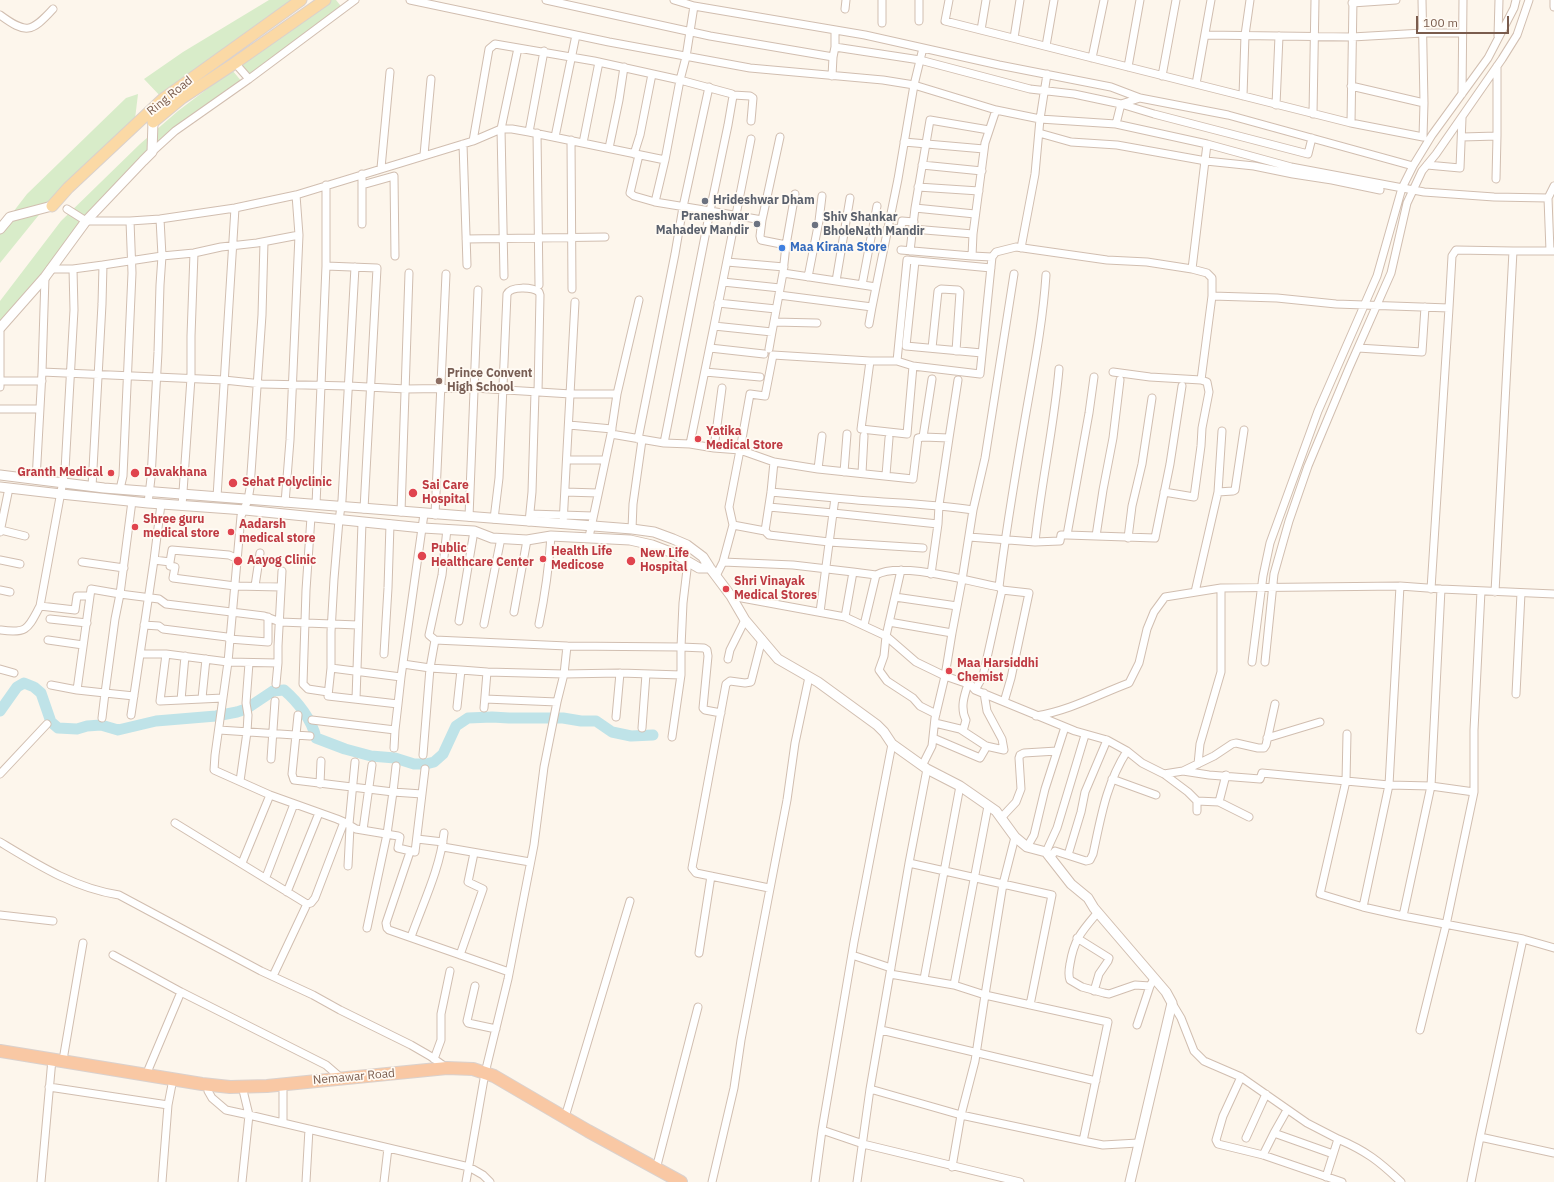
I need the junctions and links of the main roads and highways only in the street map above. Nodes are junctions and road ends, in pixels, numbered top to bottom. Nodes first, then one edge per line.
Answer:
1 (301, 0) edge
2 (325, 0) edge
3 (153, 122) road end
4 (52, 206) road end
5 (0, 1051) edge
6 (0, 1058) edge
7 (55, 1062) junction
8 (485, 1076) junction
9 (172, 1082) junction
10 (242, 1090) junction
11 (527, 1099) junction
12 (666, 1182) edge
13 (681, 1182) edge

1 - 4 main road, Ring Road
2 - 3 main road, Ring Road
5 - 7 highway, Nemawar Road
6 - 7 highway, Nemawar Road
7 - 9 highway, Nemawar Road
7 - 9 highway, Nemawar Road
8 - 10 highway, Nemawar Road
8 - 10 highway, Nemawar Road
8 - 11 highway, Nemawar Road
9 - 10 highway, Nemawar Road
11 - 12 highway, Nemawar Road
11 - 13 highway, Nemawar Road

